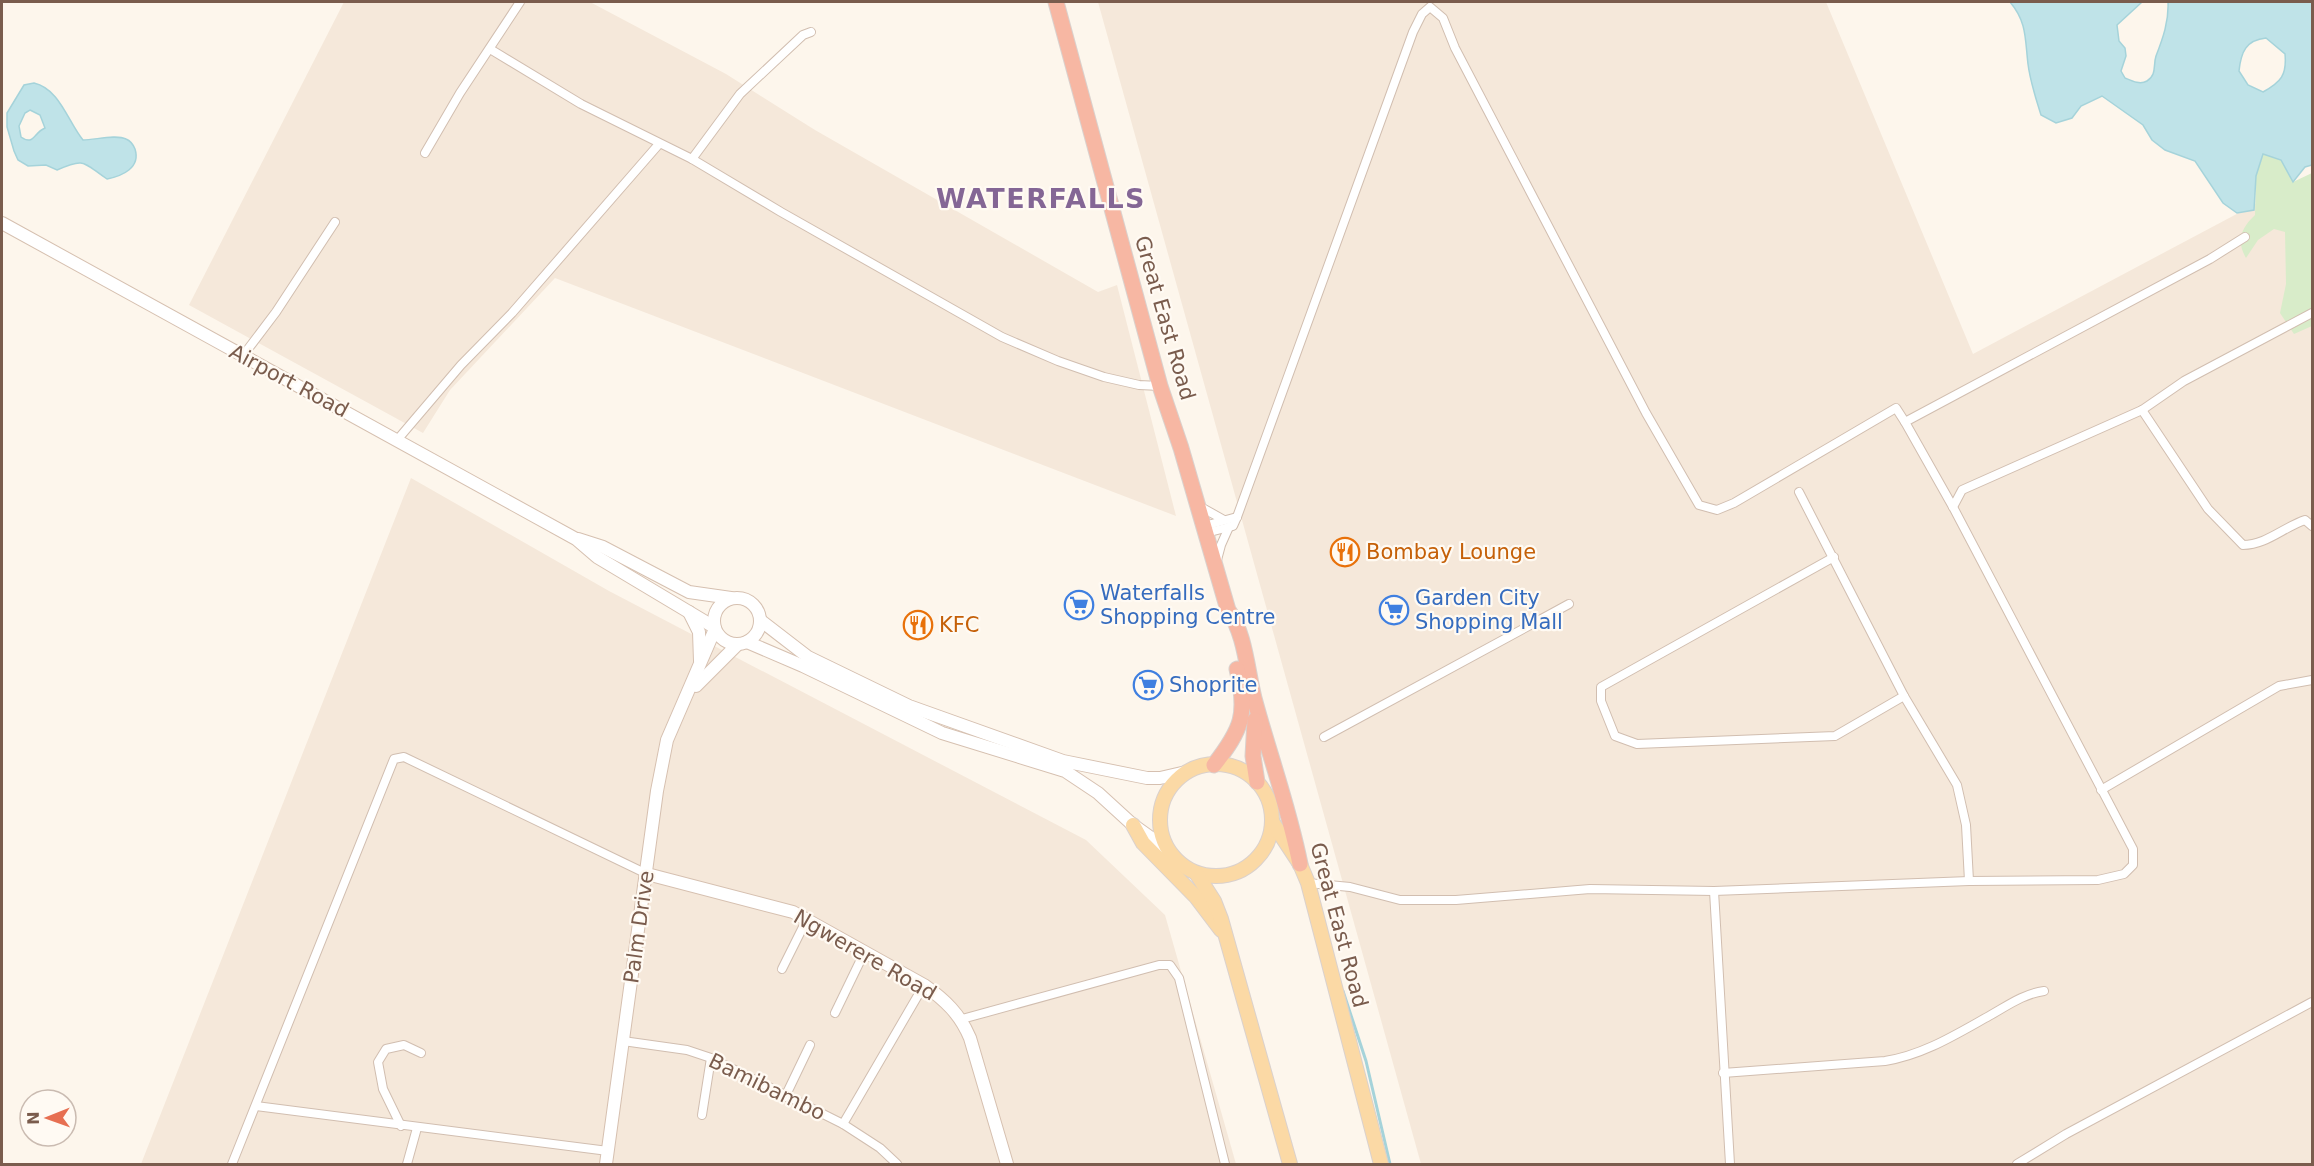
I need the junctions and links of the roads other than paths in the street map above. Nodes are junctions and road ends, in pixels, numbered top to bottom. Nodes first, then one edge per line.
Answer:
1 (520, 2) edge
2 (1056, 2) edge
3 (811, 32) dead end
4 (490, 49) junction
5 (660, 144) junction
6 (425, 153) dead end
7 (692, 159) junction
8 (335, 222) dead end
9 (2, 223) edge
10 (2245, 237) dead end
11 (2313, 313) edge
12 (242, 357) junction
13 (1160, 386) junction
14 (2142, 411) junction
15 (1905, 422) junction
16 (398, 439) junction
17 (1799, 492) dead end
18 (1199, 505) junction
19 (1953, 507) junction
20 (1231, 522) junction
21 (2313, 526) edge
22 (1205, 530) junction
23 (576, 538) junction
24 (1834, 557) junction
25 (1216, 568) junction
26 (731, 598) junction
27 (1569, 604) dead end
28 (1228, 610) junction
29 (688, 611) junction
30 (760, 620) junction
31 (715, 628) junction
32 (743, 643) junction
33 (696, 677) junction
34 (2313, 680) edge
35 (689, 694) junction
36 (1254, 696) junction
37 (1904, 696) junction
38 (1324, 737) dead end
39 (1214, 765) junction
40 (1186, 772) junction
41 (1257, 782) junction
42 (2101, 790) junction
43 (1272, 823) junction
44 (1133, 825) junction
45 (1168, 850) junction
46 (1300, 864) junction
47 (1196, 873) junction
48 (647, 874) junction
49 (1969, 881) junction
50 (1308, 883) junction
51 (1714, 891) junction
52 (807, 920) junction
53 (1227, 939) junction
54 (865, 951) junction
55 (782, 969) dead end
56 (924, 985) junction
57 (2044, 991) dead end
58 (2313, 1002) edge
59 (835, 1013) dead end
60 (962, 1019) junction
61 (623, 1041) junction
62 (810, 1045) dead end
63 (421, 1053) dead end
64 (711, 1058) junction
65 (1723, 1073) junction
66 (785, 1096) junction
67 (256, 1106) junction
68 (702, 1115) dead end
69 (843, 1124) junction
70 (401, 1126) junction
71 (417, 1128) junction
72 (608, 1151) junction
73 (232, 1164) edge
74 (407, 1164) edge
75 (606, 1164) edge
76 (897, 1164) edge
77 (1007, 1164) edge
78 (1225, 1164) edge
79 (1290, 1164) edge
80 (1381, 1164) edge
81 (1730, 1164) edge
82 (2017, 1164) edge

1 - 4 street
2 - 13 highway, Great East Road
3 - 7 street
4 - 5 street
4 - 6 street
5 - 7 street
5 - 16 street
7 - 13 street
8 - 12 street
9 - 12 main road, Airport Road
10 - 15 street
11 - 14 street
12 - 16 main road, Airport Road
13 - 18 highway, Great East Road
14 - 19 street
14 - 21 street
15 - 19 street
15 - 20 street
16 - 23 main road, Airport Road
17 - 24 street
18 - 20 street
18 - 22 highway, Great East Road
19 - 42 street
20 - 22 street
20 - 25 street
22 - 25 highway, Great East Road
23 - 26 main road, Airport Road
23 - 29 main road, Airport Road
24 - 37 street
24 - 37 street
25 - 28 highway, Great East Road
26 - 30 main road
26 - 31 main road
27 - 38 street
28 - 36 highway, Great East Road
28 - 39 highway, Great East Road
29 - 31 main road, Airport Road
29 - 33 main road, Palm Drive
30 - 32 main road
30 - 40 main road
31 - 32 main road
31 - 33 main road, Palm Drive
32 - 35 main road, Palm Drive
32 - 44 main road
33 - 35 main road, Palm Drive
34 - 42 street
35 - 48 main road, Palm Drive
36 - 41 highway, Great East Road
36 - 46 highway, Great East Road
37 - 49 street
39 - 40 main road
39 - 41 main road
40 - 45 main road
41 - 43 main road
42 - 49 street
43 - 46 main road
43 - 47 main road
44 - 45 main road
44 - 53 main road
45 - 47 main road
46 - 50 main road, Great East Road
47 - 53 main road
48 - 52 main road, Ngwerere Road
48 - 61 main road, Palm Drive
48 - 67 street
49 - 51 street
50 - 51 street
50 - 80 main road, Great East Road
51 - 65 street
52 - 54 main road, Ngwerere Road
52 - 55 street
53 - 79 main road
54 - 56 main road, Ngwerere Road
54 - 59 street
56 - 60 main road, Ngwerere Road
56 - 69 street
57 - 65 street
58 - 82 street
60 - 77 main road, Ngwerere Road
60 - 78 street
61 - 64 street, Bamibambo
61 - 72 main road, Palm Drive
62 - 66 street
63 - 70 street
64 - 66 street, Bamibambo
64 - 68 street
65 - 81 street
66 - 69 street, Bamibambo
67 - 70 street
67 - 73 street
69 - 76 street, Bamibambo
70 - 71 street
71 - 72 street
71 - 74 street
72 - 75 main road, Palm Drive

